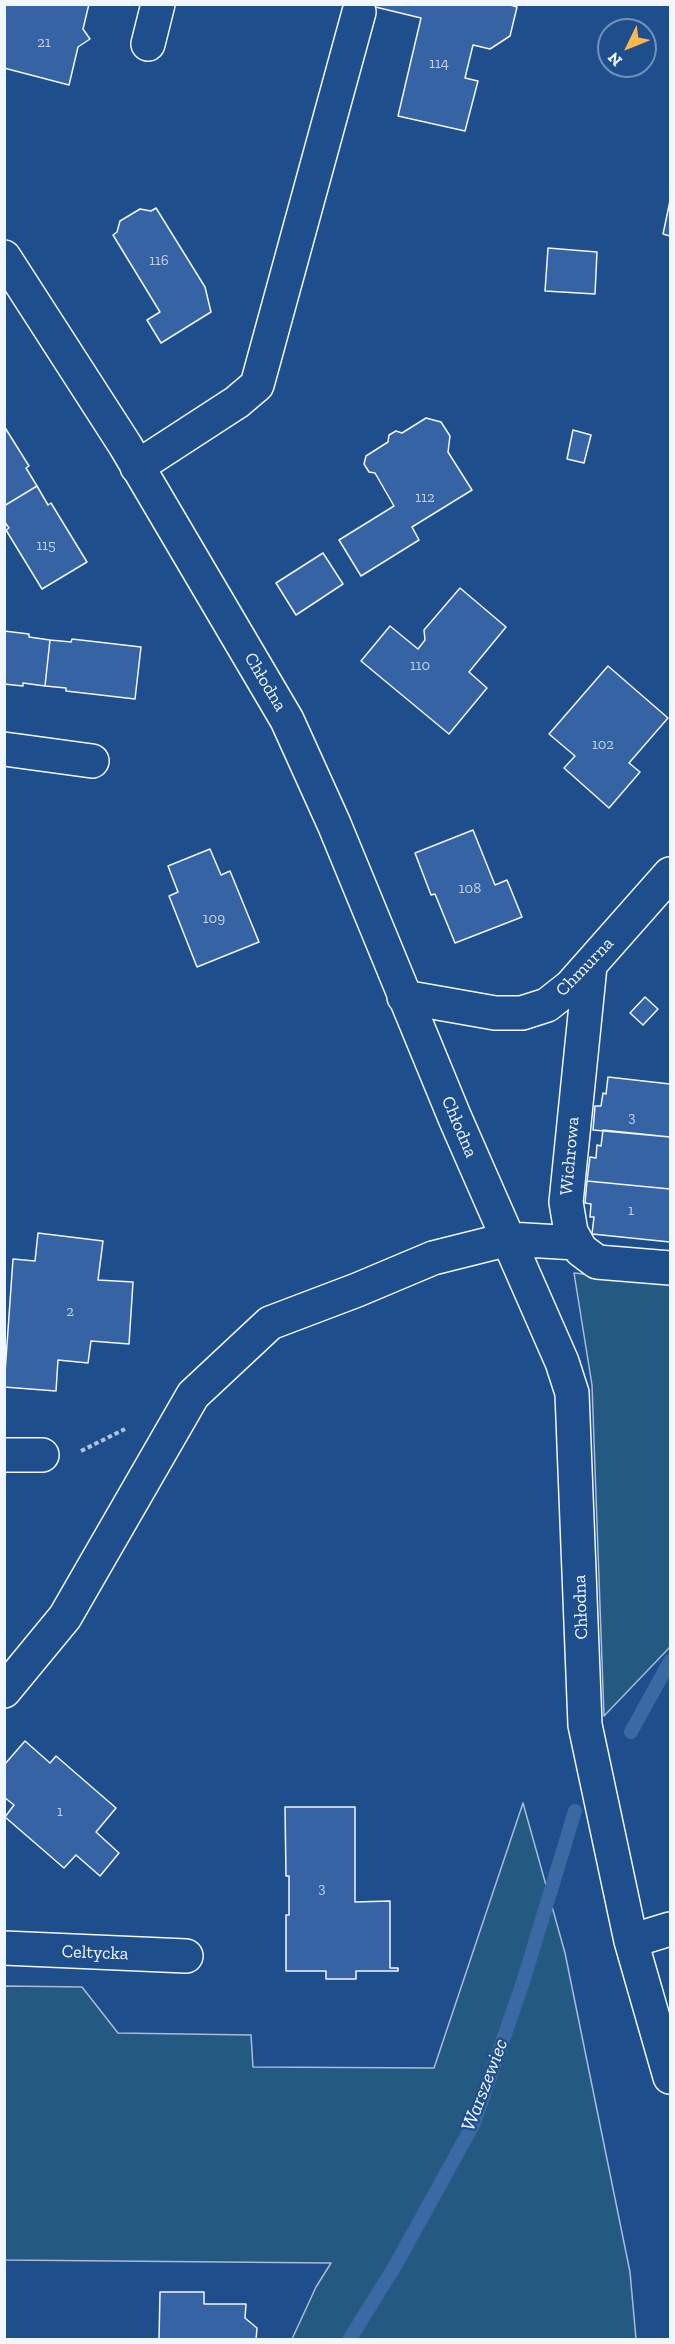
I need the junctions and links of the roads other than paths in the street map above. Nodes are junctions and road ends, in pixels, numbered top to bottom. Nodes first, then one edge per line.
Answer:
1 (158, 4) edge
2 (359, 12) dead end
3 (148, 44) dead end
4 (4, 257) edge
5 (137, 467) junction
6 (4, 749) edge
7 (92, 761) dead end
8 (670, 874) edge
9 (590, 966) junction
10 (404, 997) junction
11 (508, 1239) junction
12 (576, 1243) junction
13 (670, 1268) edge
14 (4, 1455) edge
15 (42, 1455) road end
16 (4, 1691) edge
17 (670, 1929) edge
18 (631, 1941) junction
19 (4, 1948) edge
20 (186, 1956) dead end
21 (670, 2077) edge

1 - 3 street
2 - 5 street
4 - 5 street, Chłodna
5 - 10 street, Chłodna
6 - 7 street
8 - 9 street, Chmurna
9 - 10 street, Chmurna
9 - 12 street, Wichrowa
10 - 11 street, Chłodna
11 - 12 street
11 - 16 street
11 - 18 street, Chłodna
12 - 13 street
14 - 15 street
17 - 18 street
18 - 21 street, Chłodna
19 - 20 street, Celtycka

